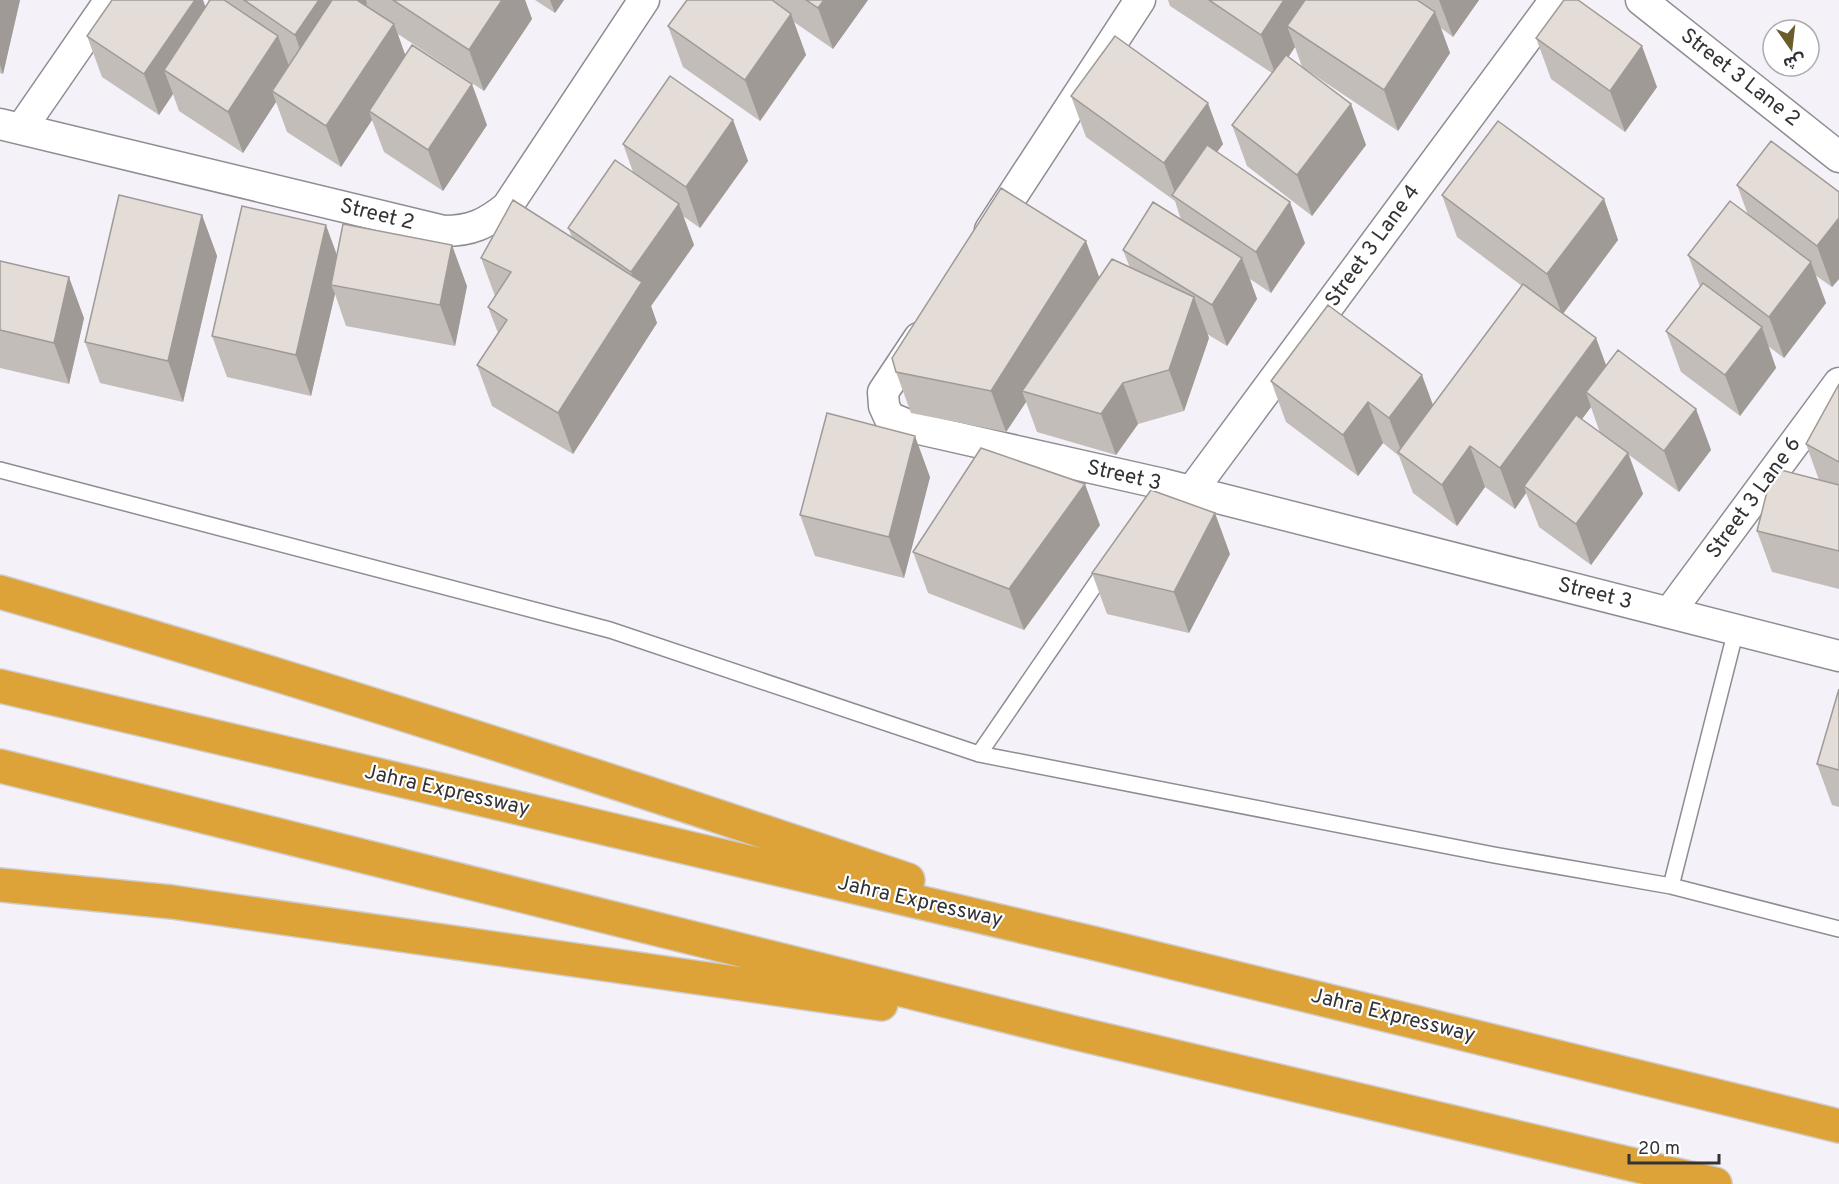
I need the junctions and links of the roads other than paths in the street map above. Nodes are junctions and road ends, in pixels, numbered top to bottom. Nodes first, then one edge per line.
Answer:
1 (110, 0) edge
2 (644, 0) edge
3 (1140, 0) edge
4 (1555, 0) edge
5 (1641, 0) edge
6 (10, 126) edge
7 (1839, 157) edge
8 (973, 255) edge
9 (935, 314) edge
10 (1839, 383) edge
11 (0, 470) edge
12 (1170, 490) junction
13 (1117, 552) edge
14 (0, 592) edge
15 (1669, 613) junction
16 (1736, 630) junction
17 (1839, 656) edge
18 (0, 686) edge
19 (979, 754) junction
20 (0, 766) edge
21 (0, 885) edge
22 (1671, 886) junction
23 (1839, 929) edge
24 (1097, 944) junction
25 (1071, 1032) junction
26 (1839, 1126) edge
27 (1715, 1184) edge

1 - 6 street
2 - 6 street, Street 2
3 - 8 street
4 - 12 street, Street 3 Lane 4
5 - 7 street, Street 3 Lane 2
9 - 12 street, Street 3
10 - 15 street, Street 3 Lane 6
11 - 19 lane
12 - 15 street, Street 3
13 - 19 lane
14 - 24 highway
15 - 16 street, Street 3
16 - 17 street, Street 3
16 - 22 lane
18 - 24 highway, Jahra Expressway
19 - 22 lane
20 - 25 highway
21 - 25 highway
22 - 23 lane
24 - 26 highway, Jahra Expressway
25 - 27 highway

